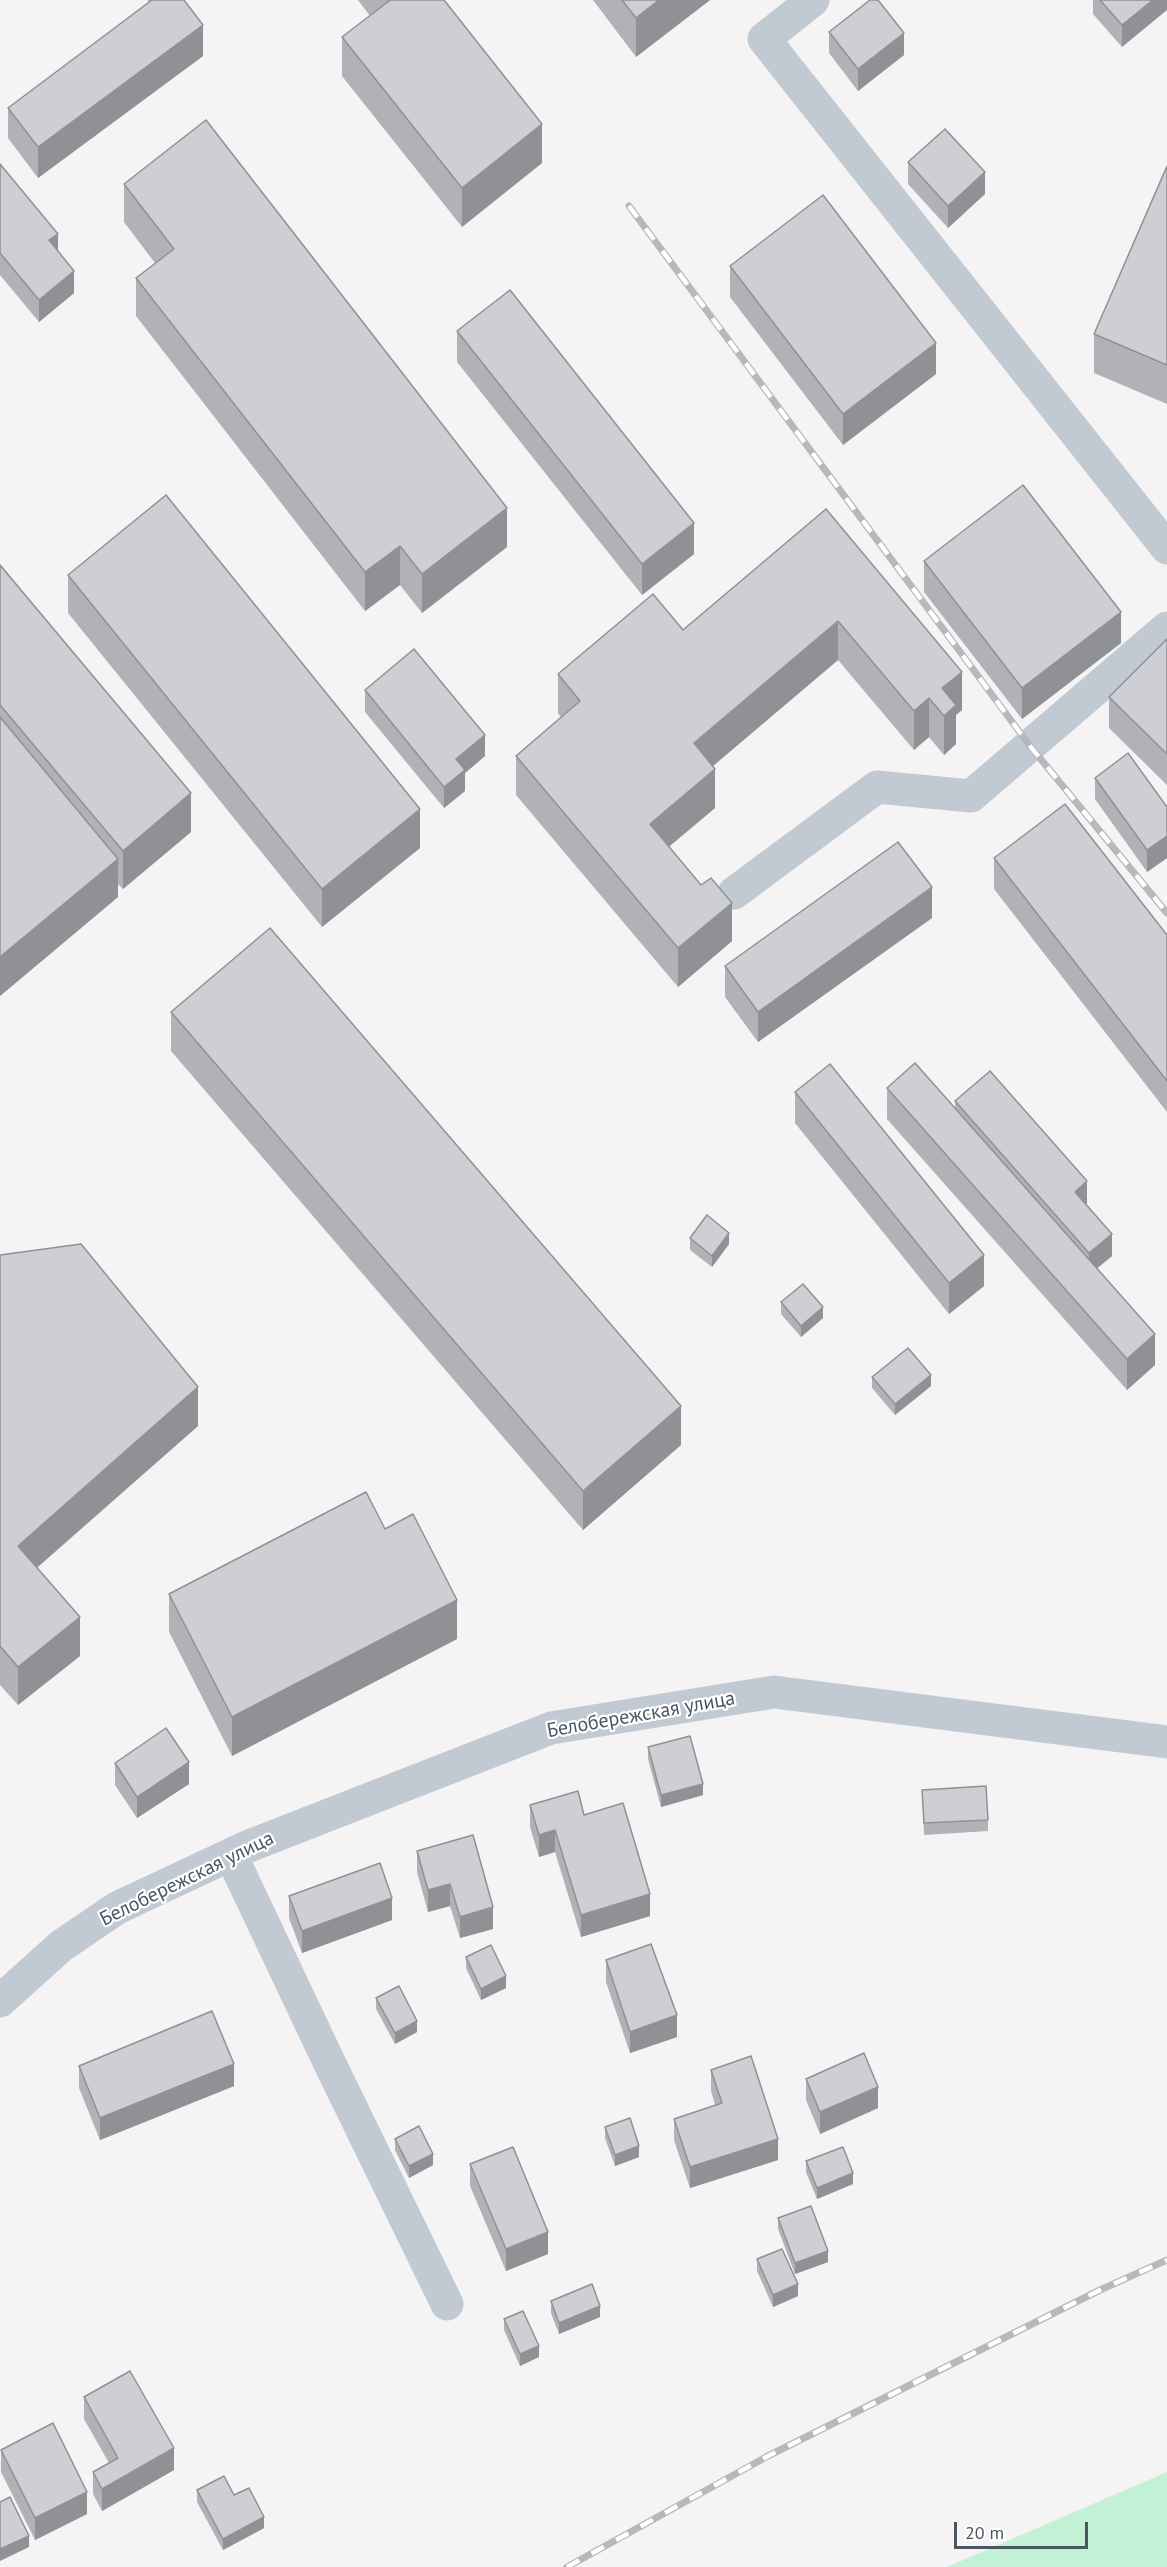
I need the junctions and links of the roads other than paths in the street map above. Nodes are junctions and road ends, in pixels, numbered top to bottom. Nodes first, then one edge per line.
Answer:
1 (813, 0) edge
2 (1167, 548) edge
3 (1167, 628) edge
4 (734, 893) dead end
5 (1167, 1742) edge
6 (231, 1855) junction
7 (0, 2001) edge
8 (447, 2304) dead end

1 - 2 street
3 - 4 street
5 - 6 street, Белобережская улица
6 - 7 street, Белобережская улица
6 - 8 street

